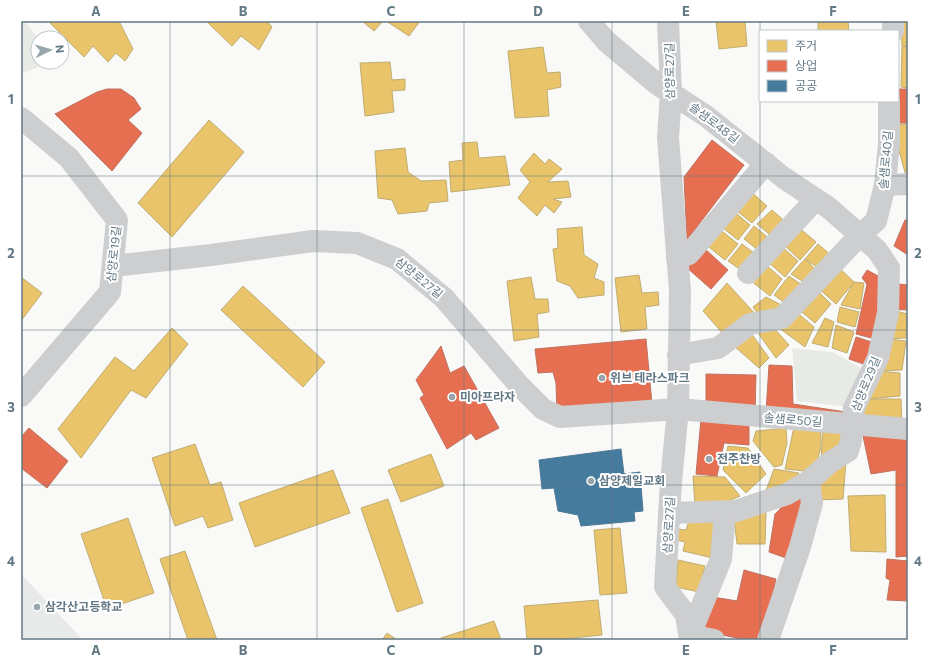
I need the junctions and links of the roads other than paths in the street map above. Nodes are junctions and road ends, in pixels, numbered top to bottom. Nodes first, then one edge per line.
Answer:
1 (589, 21) edge
2 (668, 21) edge
3 (671, 93) junction
4 (889, 102) edge
5 (21, 118) edge
6 (766, 163) junction
7 (908, 184) edge
8 (885, 185) junction
9 (816, 199) junction
10 (860, 235) junction
11 (677, 258) junction
12 (113, 266) junction
13 (898, 268) edge
14 (748, 272) dead end
15 (678, 355) junction
16 (21, 396) edge
17 (678, 409) junction
18 (852, 425) junction
19 (908, 429) edge
20 (809, 481) junction
21 (725, 512) junction
22 (669, 513) junction
23 (690, 637) edge
24 (714, 640) edge
25 (768, 640) edge

1 - 3 street, 솔샘로48길
2 - 3 street, 삼양로27길
3 - 6 street, 솔샘로48길
3 - 11 street, 삼양로27길
4 - 8 street, 솔샘로40길
5 - 12 street, 삼양로19길
6 - 9 street, 솔샘로48길
6 - 11 street
7 - 8 street
8 - 10 street, 솔샘로40길
9 - 10 street, 솔샘로48길
9 - 14 street
10 - 13 street, 솔샘로48길
10 - 15 street
11 - 15 street, 삼양로27길
12 - 16 street, 삼양로19길
12 - 17 street, 삼양로27길
13 - 18 street, 삼양로29길
15 - 17 street, 삼양로27길
17 - 18 street, 솔샘로50길
17 - 22 street, 삼양로27길
18 - 19 street, 솔샘로50길
18 - 20 street, 삼양로29길
20 - 21 street, 삼양로29길
20 - 25 street
21 - 22 street, 삼양로29길
21 - 23 street
22 - 23 street, 삼양로27길
23 - 24 street

